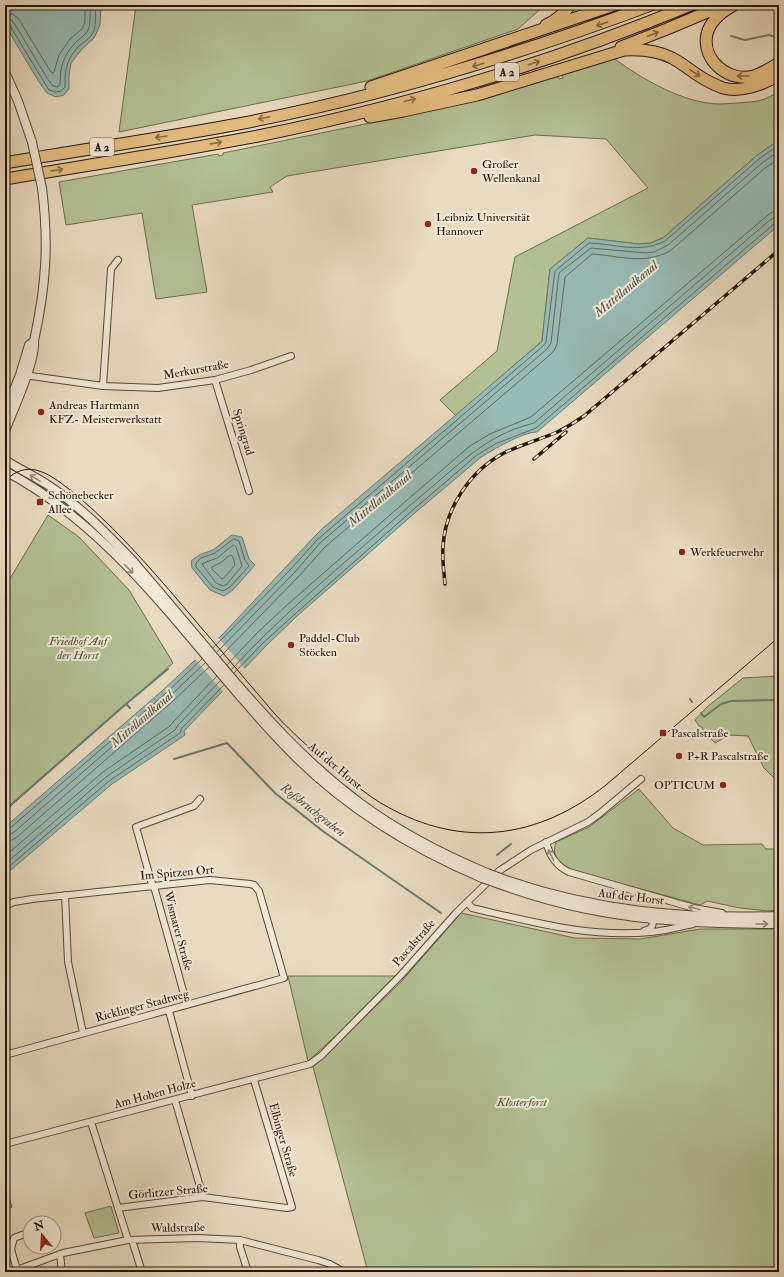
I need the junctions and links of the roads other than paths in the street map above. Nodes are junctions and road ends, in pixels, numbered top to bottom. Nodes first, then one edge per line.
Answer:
1 (570, 5) edge
2 (614, 5) edge
3 (651, 5) edge
4 (691, 5) edge
5 (724, 5) edge
6 (734, 5) edge
7 (516, 39) junction
8 (779, 63) edge
9 (577, 64) junction
10 (5, 72) edge
11 (779, 75) edge
12 (302, 110) junction
13 (318, 122) junction
14 (5, 163) edge
15 (5, 179) edge
16 (118, 260) dead end
17 (291, 356) dead end
18 (23, 375) junction
19 (215, 380) junction
20 (103, 386) junction
21 (5, 412) edge
22 (5, 431) edge
23 (5, 460) edge
24 (5, 471) edge
25 (250, 491) dead end
26 (199, 643) junction
27 (641, 779) dead end
28 (200, 799) dead end
29 (546, 842) junction
30 (501, 882) junction
31 (153, 886) junction
32 (65, 895) junction
33 (467, 902) junction
34 (5, 906) edge
35 (779, 916) edge
36 (746, 917) junction
37 (650, 919) junction
38 (703, 922) junction
39 (779, 924) edge
40 (638, 932) junction
41 (284, 978) joint
42 (187, 1006) junction
43 (169, 1011) junction
44 (83, 1033) junction
45 (5, 1044) edge
46 (6, 1054) edge
47 (310, 1064) joint
48 (254, 1080) junction
49 (192, 1096) junction
50 (175, 1100) junction
51 (91, 1122) junction
52 (5, 1144) edge
53 (203, 1197) junction
54 (292, 1207) joint
55 (118, 1208) junction
56 (22, 1235) edge
57 (130, 1240) junction
58 (240, 1240) junction
59 (8, 1250) edge
60 (62, 1254) edge
61 (57, 1255) edge
62 (60, 1255) edge
63 (14, 1271) edge
64 (62, 1272) edge
65 (142, 1272) edge
66 (248, 1272) edge
67 (344, 1272) edge

1 - 7 highway
2 - 7 highway
3 -> 12 highway, A 2
13 -> 4 highway, A 2
9 -> 5 highway
8 -> 6 highway
7 - 12 highway
9 -> 11 highway
9 - 13 highway
10 - 18 street, bridge
12 -> 14 highway, A 2
15 -> 13 highway, A 2
16 - 20 street
17 - 19 street, Merkurstraße
18 - 20 street, Merkurstraße
18 - 21 street
18 - 22 street
19 - 20 street, Merkurstraße
19 - 25 street, Springrad
26 -> 23 street, Auf der Horst
24 -> 26 street, Auf der Horst
26 - 30 street, Auf der Horst, bridge
27 - 29 street, Pascalstraße
28 - 31 street, Wismarer Straße
29 - 33 street, Pascalstraße
36 -> 29 street, Auf der Horst
30 - 36 street, Auf der Horst
30 - 37 street, Auf der Horst
31 - 32 street, Im Spitzen Ort
31 - 41 street, Im Spitzen Ort
31 - 42 street, Wismarer Straße
32 - 34 street, Im Spitzen Ort
32 - 44 street
33 - 40 street, Auf der Horst
33 - 47 street, Pascalstraße
35 - 36 street, Auf der Horst
37 - 38 street, Auf der Horst
37 - 40 street, Auf der Horst
38 -> 39 street, Auf der Horst
38 - 40 street, Auf der Horst
41 - 42 street, Ricklinger Stadtweg
42 - 43 street, Ricklinger Stadtweg
43 - 44 street, Ricklinger Stadtweg
43 - 49 street
44 - 46 street, Ricklinger Stadtweg
45 - 46 street
47 - 48 street, Am Hohen Holze
48 - 49 street, Am Hohen Holze
48 - 54 street, Elbinger Straße
49 - 50 street, Am Hohen Holze
50 - 51 street, Am Hohen Holze
50 - 53 street
51 - 52 street, Am Hohen Holze
51 - 55 street
53 - 54 street, Görlitzer Straße
53 - 55 street, Görlitzer Straße
55 - 57 street
56 - 59 street
57 - 58 street, Waldstraße
57 - 60 street, Waldstraße
57 - 65 street
58 - 66 street
58 - 67 street, Waldstraße
59 - 63 street
61 - 63 street, Waldstraße
62 - 64 street

